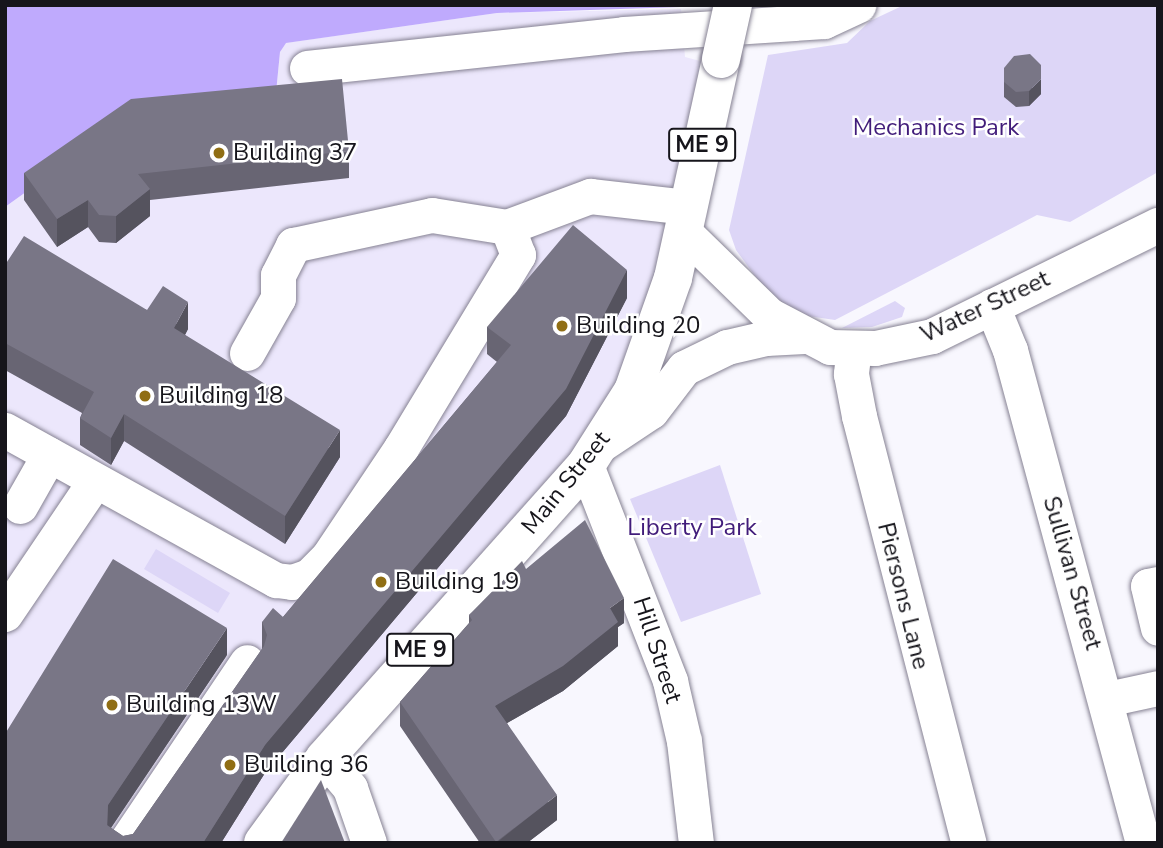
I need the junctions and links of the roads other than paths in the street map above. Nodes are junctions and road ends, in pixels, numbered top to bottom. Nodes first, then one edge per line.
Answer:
1 (733, 5) edge
2 (858, 5) edge
3 (307, 68) dead end
4 (686, 219) junction
5 (1158, 225) edge
6 (507, 227) junction
7 (992, 306) junction
8 (804, 336) junction
9 (854, 348) junction
10 (247, 353) dead end
11 (5, 430) edge
12 (49, 455) junction
13 (593, 455) junction
14 (94, 481) junction
15 (20, 506) dead end
16 (1158, 584) edge
17 (5, 614) edge
18 (1158, 628) edge
19 (247, 662) dead end
20 (1158, 688) edge
21 (1107, 699) junction
22 (325, 758) junction
23 (963, 842) edge
24 (125, 843) edge
25 (263, 843) edge
26 (369, 843) edge
27 (696, 843) edge
28 (1143, 843) edge

1 - 4 main road, Main Street / ME 9, bridge
2 - 3 street
4 - 6 street
4 - 8 street
4 - 13 main road, Main Street / ME 9
5 - 7 street, Water Street
6 - 10 street
6 - 14 street
7 - 9 street, Water Street
7 - 21 street, Sullivan Street
8 - 9 street, Water Street
8 - 13 street
9 - 23 street, Piersons Lane
11 - 12 street
12 - 14 street
12 - 15 street
13 - 22 main road, Main Street / ME 9
13 - 27 street, Hill Street
14 - 17 street
16 - 18 street
19 - 24 street
20 - 21 street
21 - 28 street, Sullivan Street
22 - 25 main road, Main Street / ME 9
22 - 26 street

